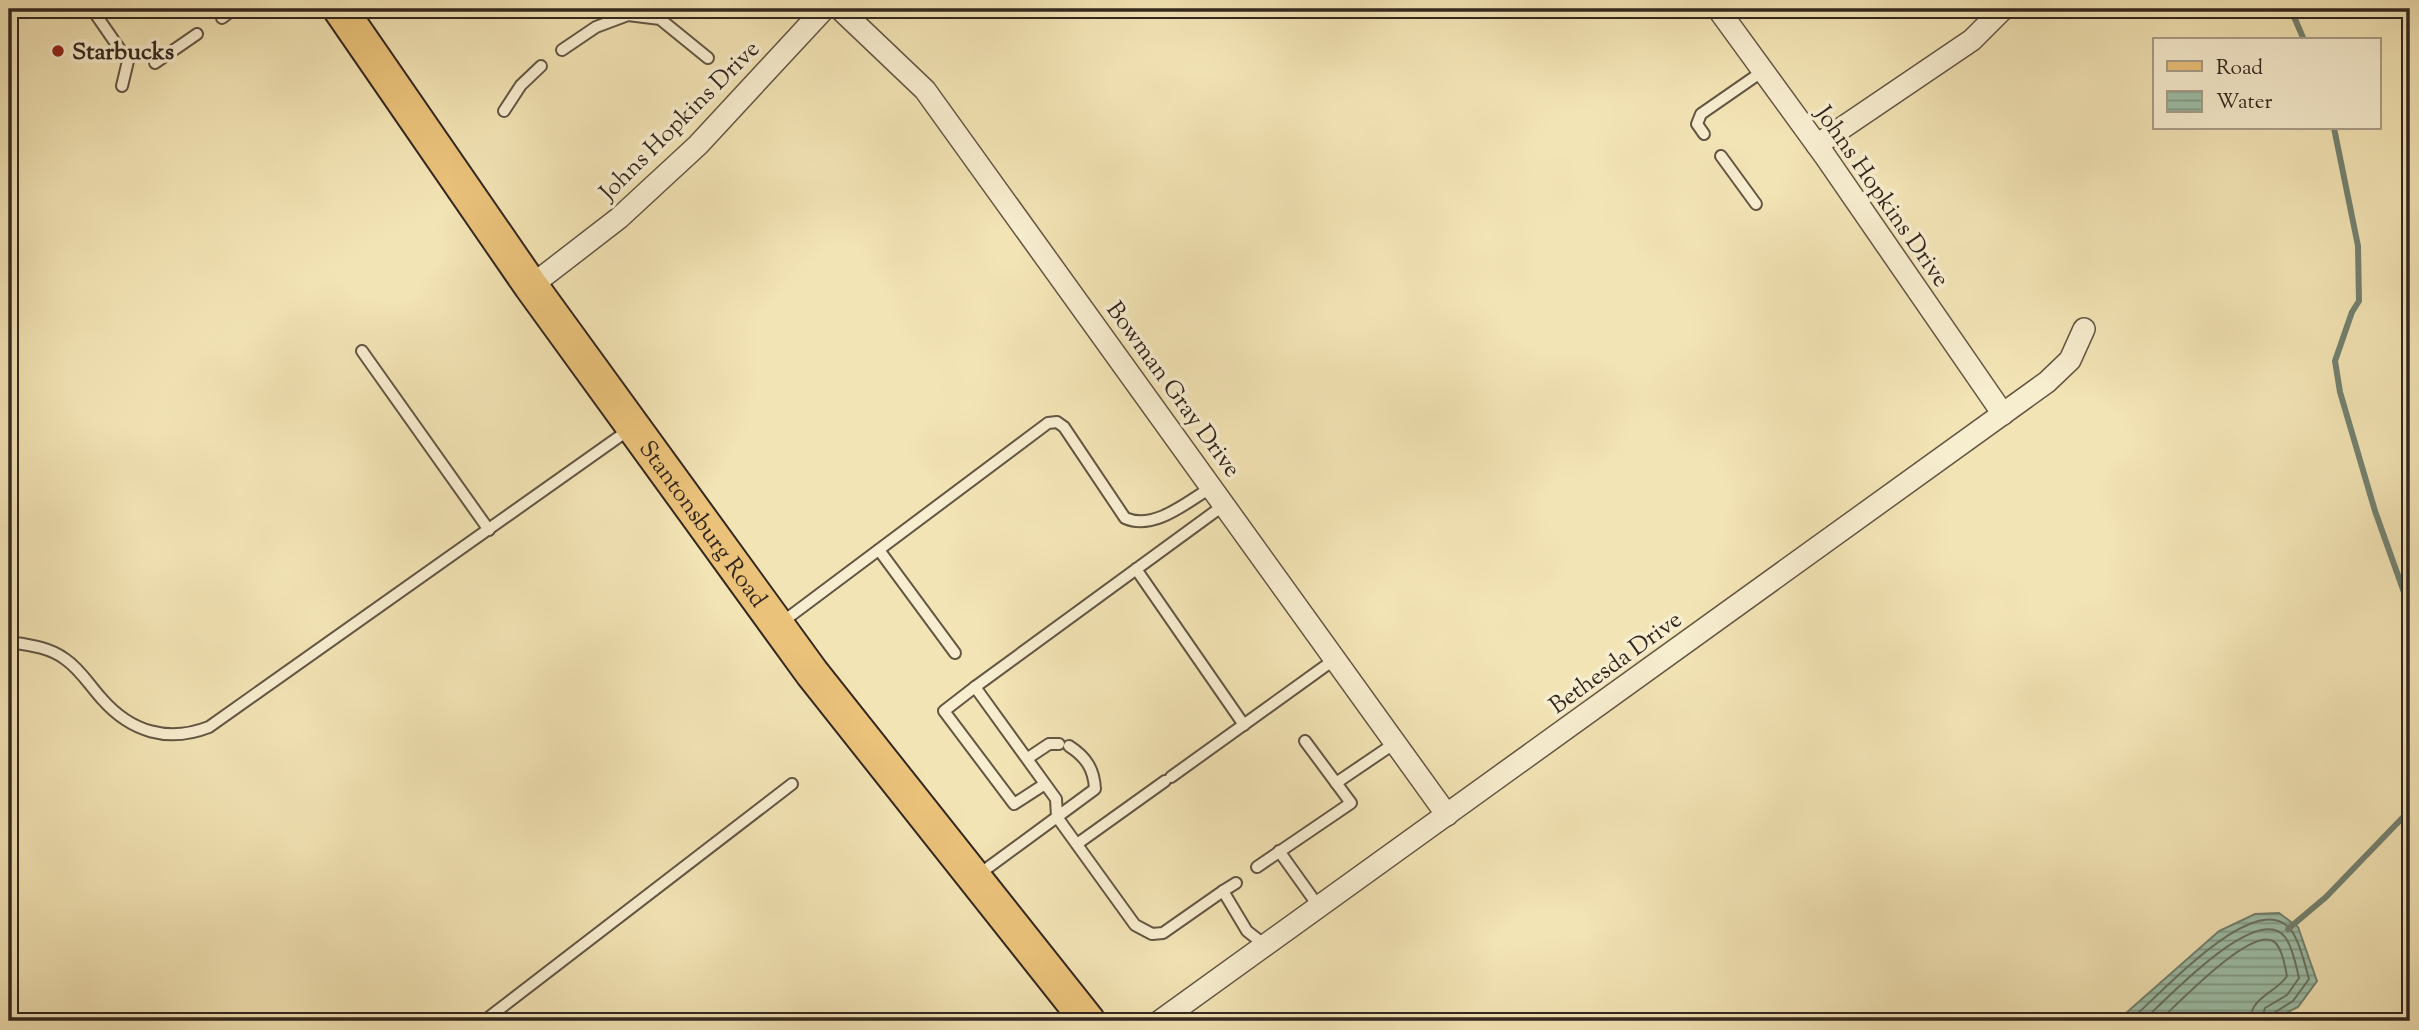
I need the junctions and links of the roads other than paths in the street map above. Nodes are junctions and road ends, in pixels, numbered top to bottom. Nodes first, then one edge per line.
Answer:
1 (92, 9) edge
2 (234, 9) edge
3 (340, 9) edge
4 (824, 9) edge
5 (840, 9) edge
6 (1718, 9) edge
7 (2003, 9) edge
8 (222, 18) dead end
9 (197, 34) dead end
10 (562, 50) dead end
11 (708, 58) dead end
12 (155, 63) dead end
13 (541, 66) dead end
14 (1763, 71) junction
15 (122, 86) dead end
16 (504, 111) dead end
17 (1704, 134) dead end
18 (1817, 145) junction
19 (1721, 156) dead end
20 (1756, 204) dead end
21 (531, 286) junction
22 (2084, 329) dead end
23 (362, 351) dead end
24 (2004, 414) junction
25 (634, 427) junction
26 (1218, 496) junction
27 (489, 530) junction
28 (879, 550) junction
29 (1136, 569) junction
30 (778, 626) junction
31 (9, 642) edge
32 (955, 653) dead end
33 (1335, 660) junction
34 (975, 687) junction
35 (1244, 725) junction
36 (1305, 741) dead end
37 (1395, 743) junction
38 (1028, 758) junction
39 (1336, 783) junction
40 (792, 784) dead end
41 (1045, 784) junction
42 (1447, 815) junction
43 (1057, 817) junction
44 (1077, 844) junction
45 (1279, 851) junction
46 (1257, 867) dead end
47 (974, 877) junction
48 (1236, 883) dead end
49 (1223, 891) junction
50 (1319, 907) junction
51 (1265, 945) junction
52 (484, 1021) edge
53 (1088, 1021) edge
54 (1160, 1021) edge

1 - 15 lane
2 - 8 lane
3 - 21 main road, Stantonsburg Road
4 - 21 street, Johns Hopkins Drive
5 - 26 street, Bowman Gray Drive
6 - 14 street, Johns Hopkins Drive
7 - 18 street
9 - 12 lane
10 - 11 lane
13 - 16 lane
14 - 17 lane
14 - 18 street, Johns Hopkins Drive
18 - 24 street, Johns Hopkins Drive
19 - 20 lane
21 - 25 main road, Stantonsburg Road
22 - 24 street, Bethesda Drive
23 - 27 lane
24 - 42 street, Bethesda Drive
25 - 27 lane
25 - 30 main road, Stantonsburg Road
26 - 28 lane
26 - 29 lane
26 - 33 street, Bowman Gray Drive
27 - 31 lane
28 - 30 lane
28 - 32 lane
29 - 34 lane
29 - 35 lane
30 - 47 main road, Stantonsburg Road
33 - 35 lane
33 - 37 street, Bowman Gray Drive
34 - 38 lane
34 - 41 lane
35 - 44 lane
36 - 39 lane
37 - 39 lane
37 - 42 street, Bowman Gray Drive
38 - 41 lane
38 - 43 lane
39 - 45 lane
40 - 52 lane
41 - 43 lane
42 - 50 street, Bethesda Drive
43 - 44 lane
43 - 47 lane
44 - 49 lane
45 - 46 lane
45 - 50 lane
47 - 53 main road, Stantonsburg Road
48 - 49 lane
49 - 51 lane
50 - 51 street, Bethesda Drive
51 - 54 street, Bethesda Drive

